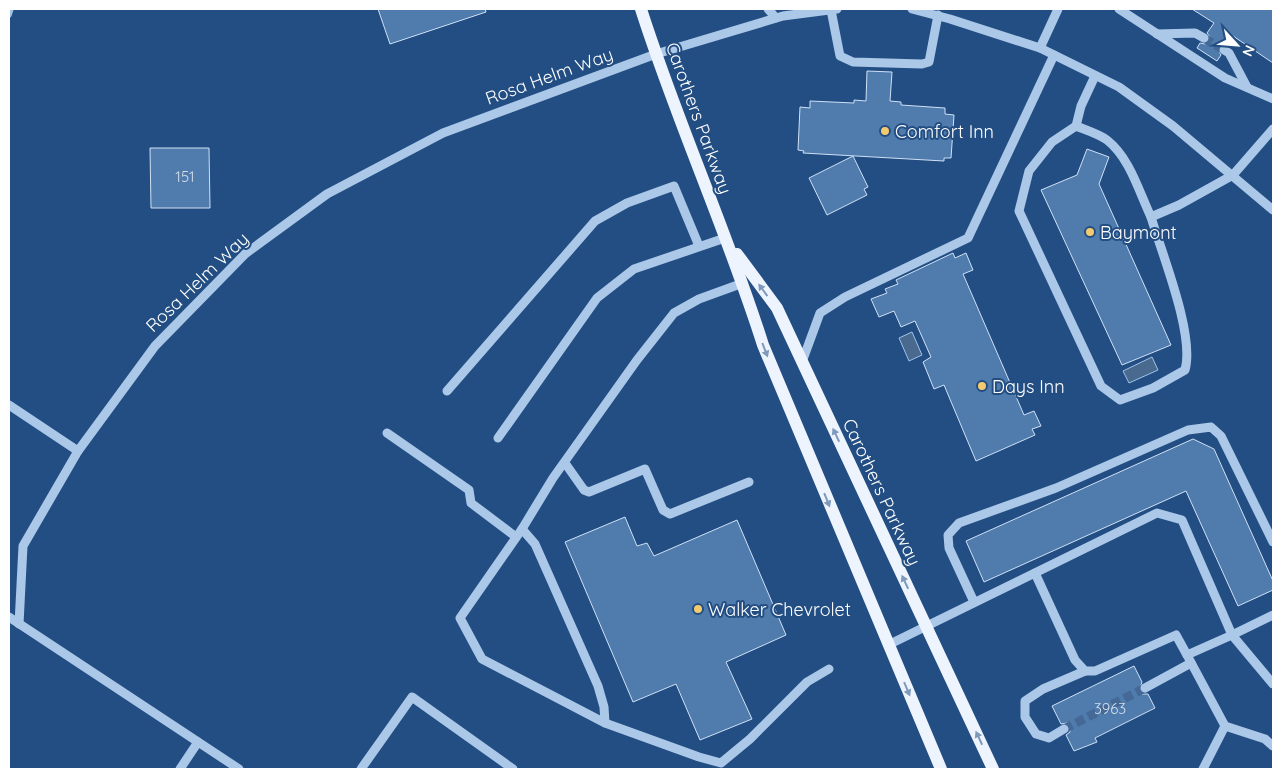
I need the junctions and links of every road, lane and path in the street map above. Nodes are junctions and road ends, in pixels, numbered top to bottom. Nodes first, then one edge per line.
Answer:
1 (641, 9) edge
2 (768, 9) edge
3 (834, 9) edge
4 (912, 9) edge
5 (1058, 9) edge
6 (1119, 9) edge
7 (938, 16) junction
8 (776, 18) junction
9 (1157, 34) junction
10 (1204, 38) tunnel mouth
11 (1040, 48) junction
12 (1224, 50) tunnel mouth
13 (656, 54) junction
14 (1054, 55) junction
15 (1096, 76) junction
16 (1247, 87) junction
17 (1273, 99) edge
18 (1076, 126) junction
19 (1273, 129) edge
20 (1233, 175) junction
21 (1273, 210) edge
22 (1151, 218) junction
23 (725, 238) junction
24 (699, 246) junction
25 (743, 283) junction
26 (802, 362) junction
27 (447, 391) dead end
28 (9, 405) edge
29 (387, 433) dead end
30 (498, 438) dead end
31 (78, 451) junction
32 (564, 463) junction
33 (748, 482) dead end
34 (522, 529) junction
35 (516, 537) junction
36 (1273, 542) edge
37 (1035, 573) junction
38 (974, 602) junction
39 (1273, 615) edge
40 (9, 617) edge
41 (19, 624) junction
42 (9, 625) edge
43 (926, 626) junction
44 (1232, 634) junction
45 (888, 644) junction
46 (1189, 659) junction
47 (830, 669) dead end
48 (1085, 671) junction
49 (1273, 684) edge
50 (1145, 688) tunnel mouth
51 (605, 723) junction
52 (1226, 726) junction
53 (1064, 729) tunnel mouth
54 (198, 742) junction
55 (1273, 746) edge
56 (180, 769) edge
57 (239, 769) edge
58 (361, 769) edge
59 (513, 769) edge
60 (941, 769) edge
61 (993, 769) edge
62 (1203, 769) edge

1 - 13 main road, Carothers Parkway
2 - 8 street
3 - 7 street
3 - 8 street, Rosa Helm Way
4 - 7 street
5 - 11 street
6 - 9 street
7 - 11 street
8 - 13 street, Rosa Helm Way
9 - 10 street
9 - 16 street
11 - 14 street
12 - 16 street
13 - 23 main road, Carothers Parkway
13 - 31 street, Rosa Helm Way
14 - 15 street
14 - 26 street
15 - 18 street
15 - 20 street
16 - 17 street
18 - 22 street
18 - 22 street
19 - 20 street
20 - 21 street
20 - 22 street
23 - 24 street
23 - 25 main road, Carothers Parkway
26 -> 23 main road, Carothers Parkway
24 - 27 street
24 - 30 street
25 - 32 street
25 -> 45 main road, Carothers Parkway
43 -> 26 main road, Carothers Parkway
28 - 31 street
29 - 35 street
31 - 41 street, Rosa Helm Way
32 - 33 street
32 - 34 street
34 - 35 street
34 - 51 street
35 - 51 street
36 - 38 street
37 - 38 street
37 - 44 street
37 - 48 street
38 - 43 street
39 - 44 street
40 - 41 street
41 - 42 street
41 - 54 street
43 - 45 street
61 -> 43 main road, Carothers Parkway
44 - 46 street
44 - 49 street
45 -> 60 main road, Carothers Parkway
46 - 48 street
46 - 50 street
46 - 52 street
47 - 51 street
48 - 53 street
52 - 55 street
52 - 62 street
54 - 56 street
54 - 57 street
58 - 59 street

